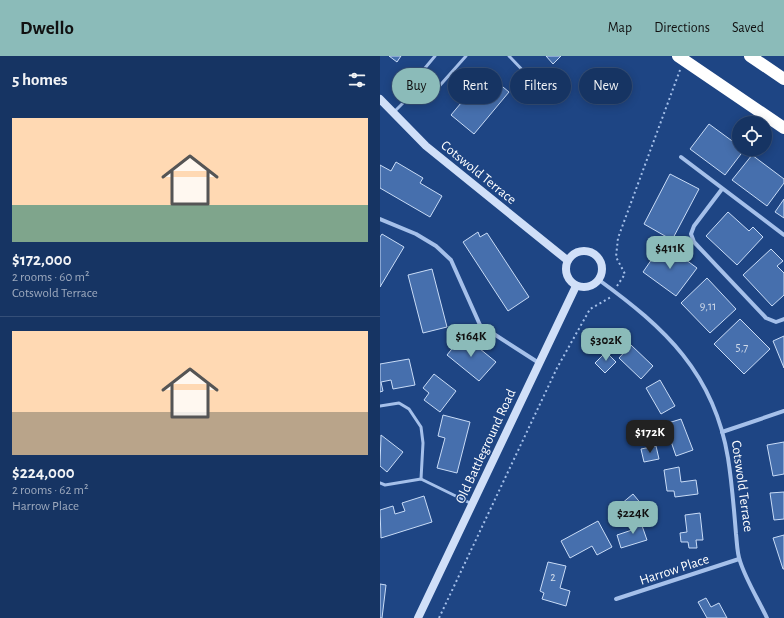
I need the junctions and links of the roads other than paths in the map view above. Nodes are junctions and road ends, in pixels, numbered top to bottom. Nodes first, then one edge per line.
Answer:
1 (435, 56) edge
2 (466, 56) edge
3 (509, 56) edge
4 (678, 56) edge
5 (750, 56) edge
6 (425, 68) edge
7 (520, 68) edge
8 (784, 79) edge
9 (440, 85) edge
10 (380, 99) edge
11 (401, 104) edge
12 (392, 113) junction
13 (784, 128) edge
14 (681, 157) dead end
15 (722, 189) junction
16 (380, 219) edge
17 (784, 235) edge
18 (567, 260) junction
19 (599, 280) junction
20 (576, 286) junction
21 (784, 319) edge
22 (539, 363) junction
23 (380, 406) edge
24 (784, 411) edge
25 (722, 432) junction
26 (421, 479) junction
27 (380, 483) edge
28 (472, 504) junction
29 (739, 560) junction
30 (616, 599) dead end
31 (418, 618) edge
32 (767, 618) edge

1 - 6 lane
2 - 9 lane
3 - 7 lane
4 - 13 highway
5 - 8 highway
10 - 12 street, Cotswold Terrace
11 - 12 lane
12 - 18 street, Cotswold Terrace
14 - 15 street
15 - 17 street
15 - 21 street
16 - 22 street
18 - 19 street
18 - 20 street
19 - 20 street
19 - 25 street, Cotswold Terrace
20 - 22 street, Old Battleground Road
22 - 28 street, Old Battleground Road
23 - 26 lane
24 - 25 street
25 - 29 street, Cotswold Terrace
26 - 27 lane
26 - 28 lane
28 - 31 street, Old Battleground Road
29 - 30 street, Harrow Place
29 - 32 street, Cotswold Terrace

